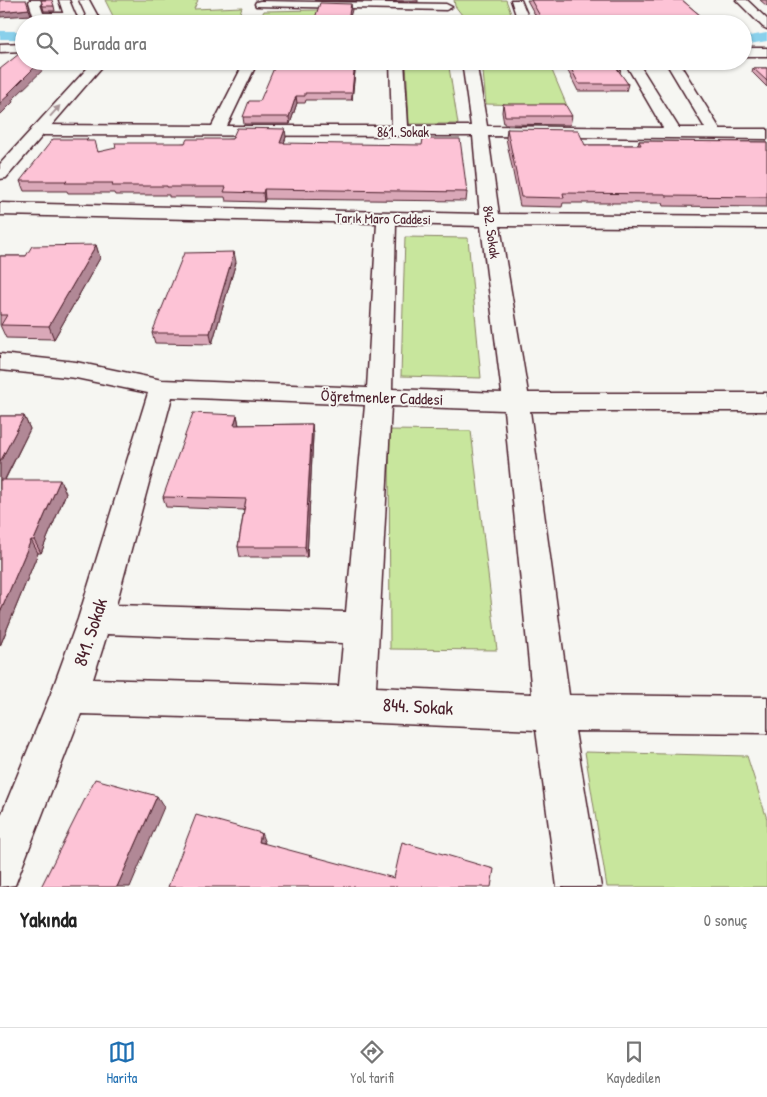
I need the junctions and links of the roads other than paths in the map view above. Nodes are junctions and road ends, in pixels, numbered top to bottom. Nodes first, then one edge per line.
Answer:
1 (41, 0) edge
2 (64, 0) edge
3 (84, 0) edge
4 (516, 0) edge
5 (741, 0) edge
6 (260, 2) edge
7 (445, 3) edge
8 (38, 15) edge
9 (69, 15) edge
10 (92, 15) edge
11 (254, 15) edge
12 (454, 15) edge
13 (522, 15) edge
14 (764, 30) edge
15 (0, 48) edge
16 (15, 48) edge
17 (752, 52) edge
18 (767, 52) edge
19 (93, 70) edge
20 (248, 70) edge
21 (397, 70) edge
22 (470, 70) edge
23 (636, 70) edge
24 (677, 70) edge
25 (39, 130) junction
26 (480, 130) junction
27 (217, 131) junction
28 (400, 132) junction
29 (674, 133) junction
30 (716, 134) junction
31 (767, 134) edge
32 (0, 174) edge
33 (0, 209) edge
34 (387, 218) junction
35 (490, 220) junction
36 (767, 222) edge
37 (0, 362) edge
38 (162, 388) junction
39 (379, 398) junction
40 (516, 402) junction
41 (767, 402) edge
42 (95, 619) junction
43 (363, 628) junction
44 (70, 696) junction
45 (356, 704) junction
46 (553, 712) junction
47 (764, 722) edge
48 (0, 870) edge
49 (579, 887) edge

1 - 8 street
2 - 9 street
3 - 10 street
4 - 13 street
5 - 14 street
6 - 7 street
6 - 11 street
7 - 12 street
15 - 16 street
17 - 18 street
25 -> 19 street
20 - 27 street
21 - 28 street
22 - 26 street, 842. Sokak
23 - 29 street
24 - 30 street
25 - 27 street, 861. Sokak
25 - 32 street
26 - 28 street, 861. Sokak
26 - 29 street, 861. Sokak
26 - 35 street, 842. Sokak
27 - 28 street, 861. Sokak
29 - 30 street, 861. Sokak
30 - 31 street, 861. Sokak
33 - 34 street, Tarık Maro Caddesi
34 - 35 street, Tarık Maro Caddesi
34 - 39 street
35 - 36 street, Tarık Maro Caddesi
35 - 40 street, 842. Sokak
37 - 38 street, Öğretmenler Caddesi
38 - 39 street, Öğretmenler Caddesi
38 - 42 street, 841. Sokak
39 - 40 street, Öğretmenler Caddesi
39 - 43 street
40 - 41 street, Öğretmenler Caddesi
40 - 46 street, 842. Sokak
42 - 43 street
42 - 44 street, 841. Sokak
43 - 45 street
44 - 45 street, 844. Sokak
44 - 48 street, 841. Sokak
45 - 46 street, 844. Sokak
46 - 47 street, 844. Sokak
46 - 49 street, 842. Sokak

